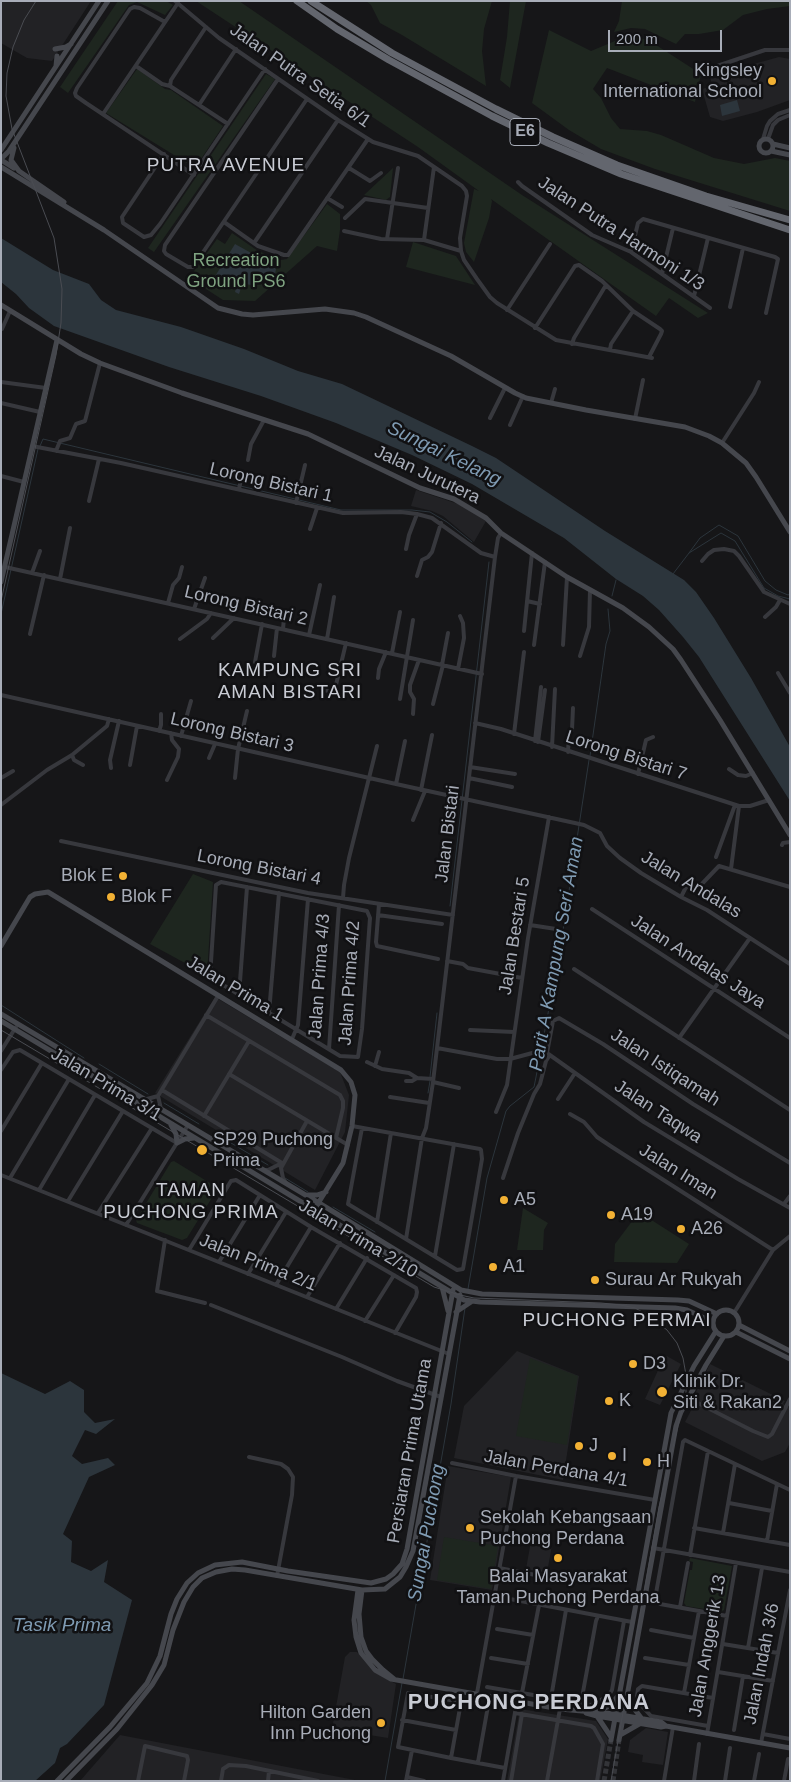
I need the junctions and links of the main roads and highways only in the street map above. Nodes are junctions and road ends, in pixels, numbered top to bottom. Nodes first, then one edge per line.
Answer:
1 (99, 1) edge
2 (108, 1) edge
3 (297, 1) edge
4 (311, 1) edge
5 (73, 43) junction
6 (55, 49) dead end
7 (73, 55) junction
8 (57, 56) dead end
9 (63, 57) junction
10 (64, 68) junction
11 (54, 71) junction
12 (16, 127) junction
13 (24, 130) junction
14 (1, 144) edge
15 (773, 144) junction
16 (790, 148) edge
17 (1, 150) edge
18 (771, 151) junction
19 (790, 155) edge
20 (1, 160) edge
21 (1, 167) edge
22 (19, 171) junction
23 (30, 185) junction
24 (75, 212) junction
25 (790, 220) edge
26 (790, 230) edge
27 (2, 307) edge
28 (58, 340) junction
29 (790, 532) edge
30 (2, 573) edge
31 (1, 582) edge
32 (790, 835) edge
33 (1, 946) edge
34 (1, 1014) edge
35 (1, 1021) edge
36 (89, 1066) junction
37 (86, 1072) junction
38 (170, 1123) junction
39 (194, 1138) junction
40 (326, 1192) junction
41 (305, 1194) junction
42 (319, 1203) junction
43 (314, 1210) junction
44 (330, 1210) junction
45 (454, 1286) junction
46 (442, 1287) junction
47 (463, 1291) junction
48 (453, 1293) junction
49 (462, 1299) junction
50 (472, 1301) junction
51 (456, 1312) junction
52 (717, 1314) junction
53 (448, 1316) junction
54 (713, 1322) junction
55 (739, 1325) junction
56 (716, 1332) junction
57 (736, 1332) junction
58 (724, 1336) junction
59 (790, 1351) edge
60 (790, 1359) edge
61 (351, 1581) junction
62 (371, 1583) junction
63 (349, 1588) junction
64 (360, 1589) junction
65 (373, 1590) junction
66 (359, 1599) junction
67 (619, 1694) junction
68 (626, 1698) junction
69 (598, 1714) junction
70 (615, 1716) junction
71 (622, 1718) junction
72 (642, 1721) junction
73 (790, 1748) edge
74 (57, 1781) edge
75 (66, 1781) edge

1 - 5 main road
2 - 7 main road
3 - 26 highway, E6
4 - 25 highway, E6
5 - 6 main road
5 - 9 main road
7 - 9 main road
7 - 10 main road
8 - 11 main road
9 - 10 main road
9 - 11 main road
10 - 13 main road
11 - 12 main road
12 - 14 main road
12 - 17 main road
13 - 20 main road
13 - 22 main road
15 - 16 main road
15 - 18 main road
15 - 18 main road
18 - 19 main road
20 - 22 main road
20 - 23 main road
21 - 23 main road
22 - 24 main road
23 - 24 main road
24 - 29 main road
27 - 28 main road, Jalan Jurutera
28 - 30 main road
28 - 32 main road, Jalan Jurutera
30 - 31 main road
33 - 40 main road, Jalan Prima 1
34 - 36 main road
35 - 37 main road
36 - 37 main road
36 - 41 main road
37 - 38 main road
38 - 39 main road
38 - 39 main road
39 - 43 main road
40 - 41 main road
40 - 42 main road, Jalan Prima 1
40 - 44 main road
41 - 42 main road
42 - 43 main road, Jalan Prima 1
42 - 44 main road
43 - 46 main road
44 - 45 main road
45 - 47 main road
45 - 48 main road, Persiaran Prima Utama
46 - 48 main road
46 - 53 main road
47 - 49 main road, Persiaran Prima Utama
47 - 52 main road
48 - 49 main road
48 - 53 main road, Persiaran Prima Utama
49 - 50 main road
49 - 51 main road, Persiaran Prima Utama
50 - 51 main road
50 - 54 main road
51 - 65 main road, Persiaran Prima Utama
52 - 54 main road
52 - 55 main road
53 - 62 main road, Persiaran Prima Utama
54 - 56 main road
55 - 57 main road
55 - 59 main road
56 - 58 main road
56 - 67 main road
57 - 58 main road
57 - 60 main road
58 - 68 main road
61 - 62 main road, Persiaran Prima Utama
61 - 64 main road
61 - 74 main road, Persiaran Prima Utama
62 - 64 main road
63 - 64 main road, Persiaran Prima Utama
63 - 66 main road
63 - 75 main road, Persiaran Prima Utama
64 - 65 main road, Persiaran Prima Utama
64 - 66 main road
65 - 66 main road
66 - 69 main road
67 - 69 main road
67 - 70 main road
68 - 71 main road
68 - 72 main road
69 - 70 main road
69 - 70 main road
70 - 71 main road
71 - 72 main road
71 - 72 main road
72 - 73 main road

